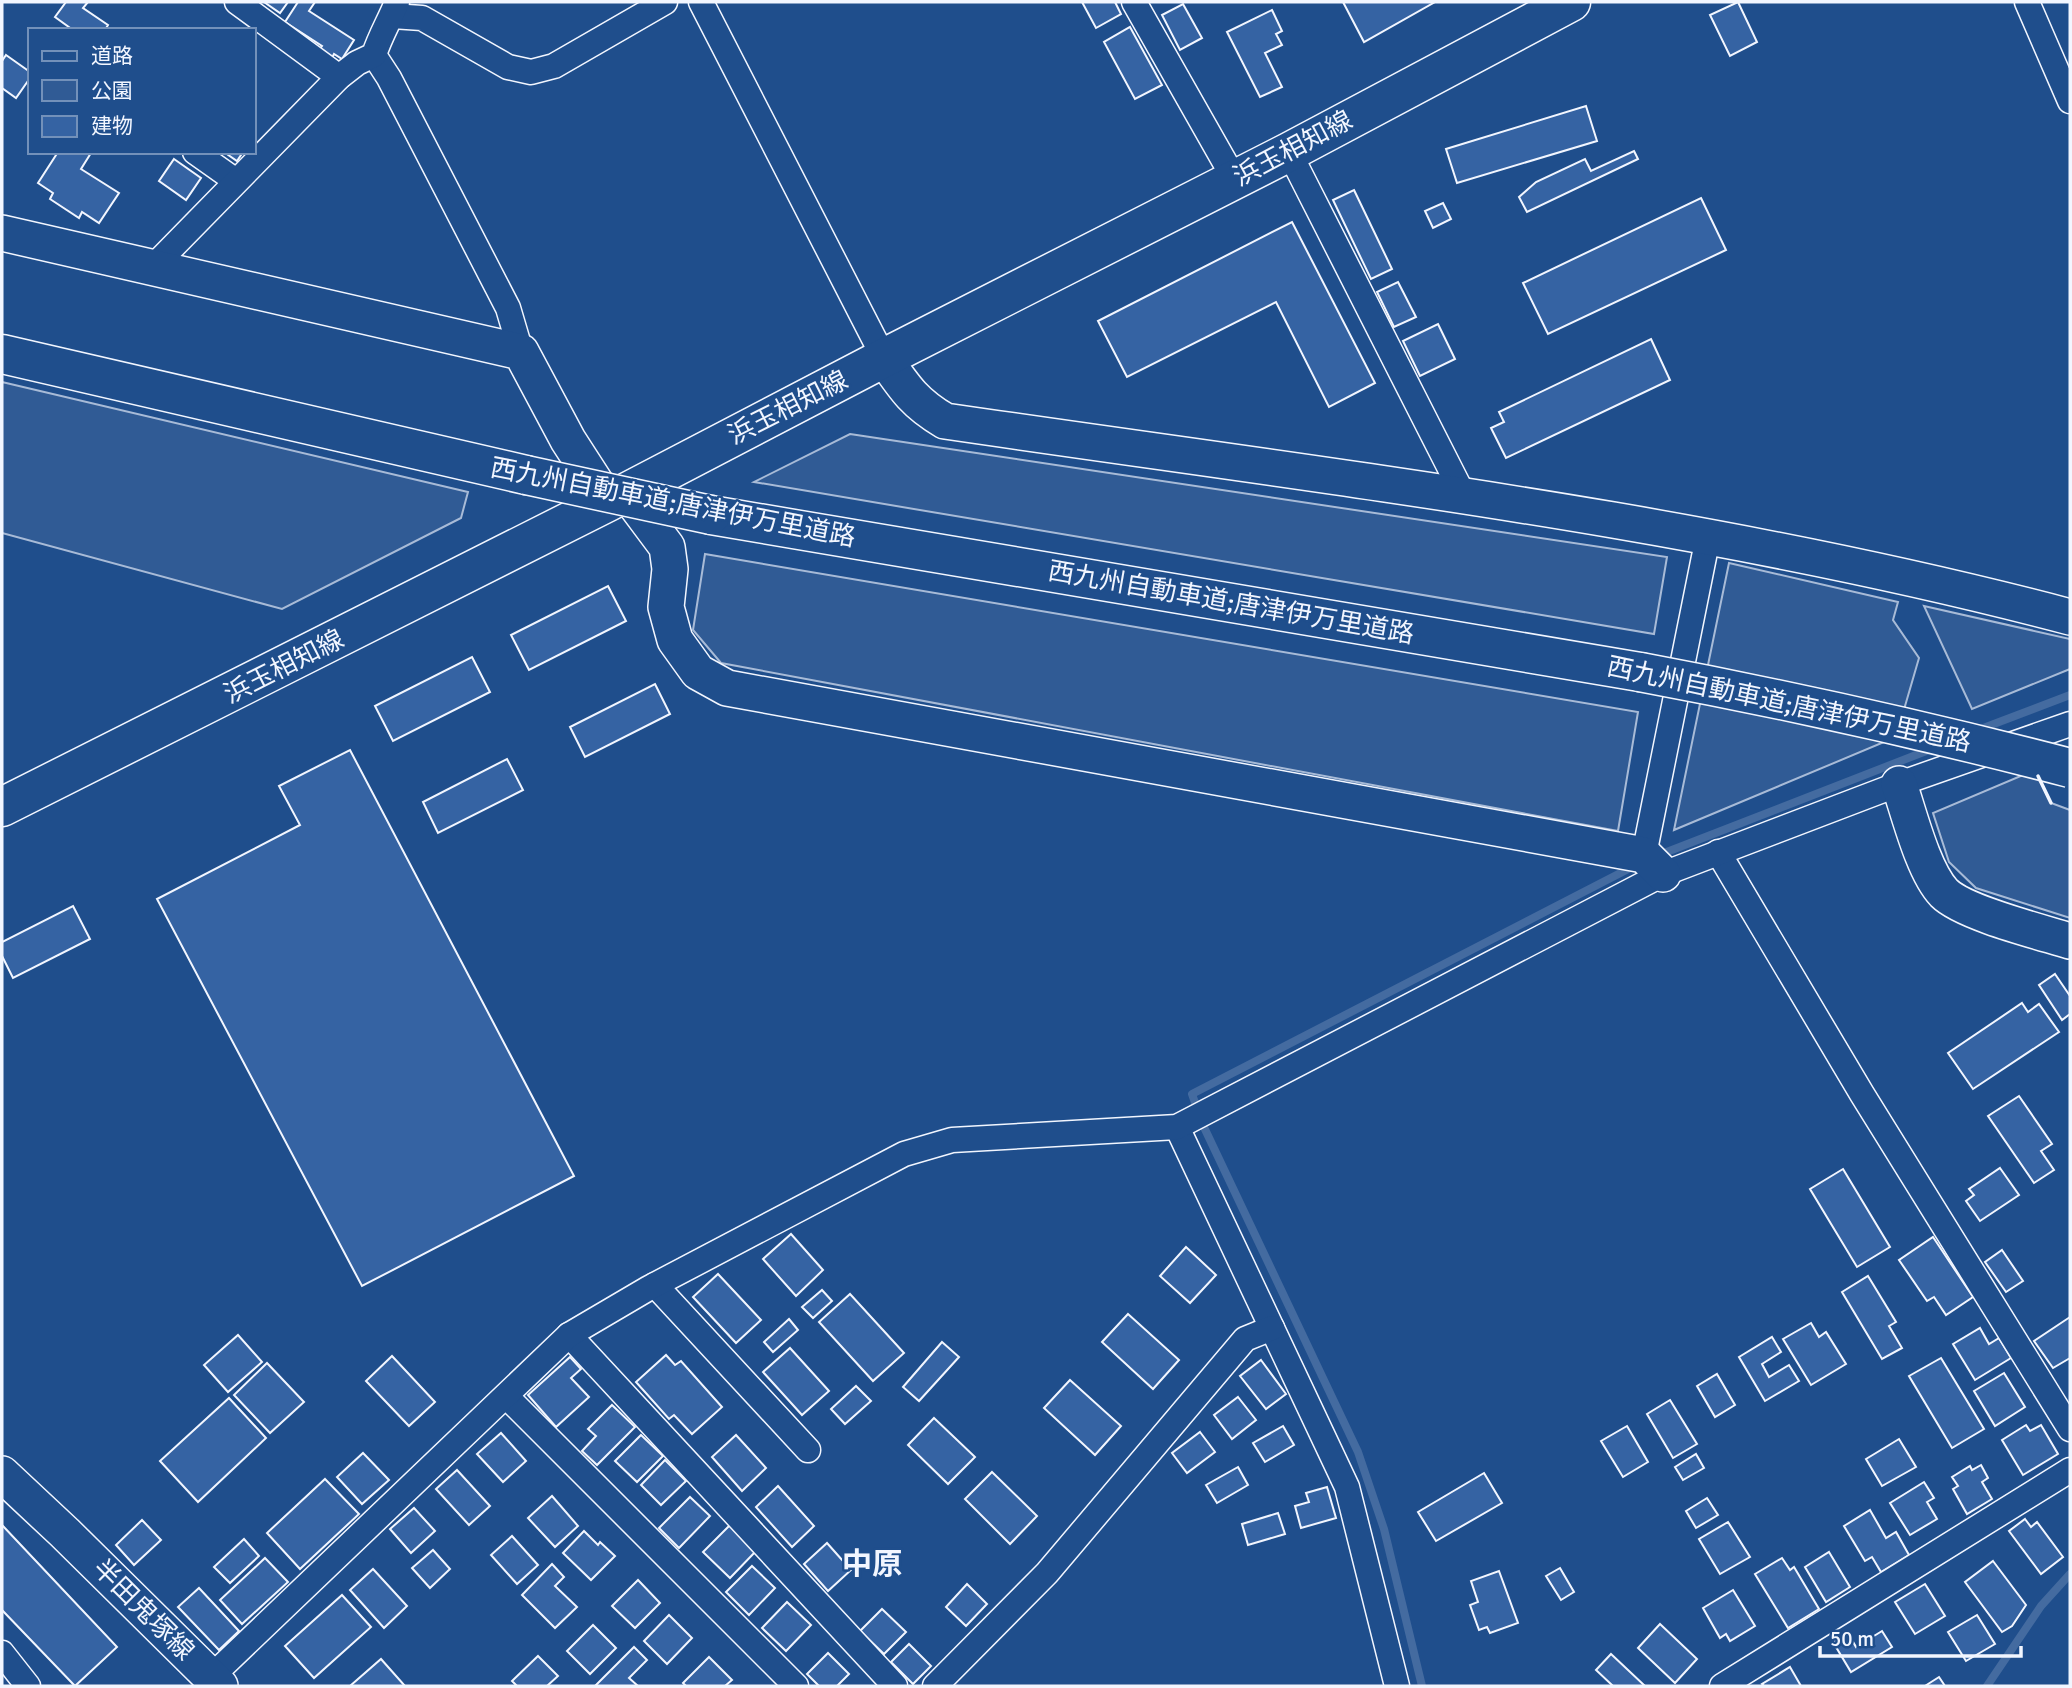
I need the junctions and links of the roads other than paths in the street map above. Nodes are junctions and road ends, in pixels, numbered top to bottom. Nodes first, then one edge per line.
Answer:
1 (237, 2) edge
2 (665, 2) edge
3 (701, 2) edge
4 (1133, 2) edge
5 (1571, 2) edge
6 (2027, 2) edge
7 (394, 9) edge
8 (374, 55) junction
9 (339, 77) junction
10 (2070, 101) edge
11 (1289, 152) junction
12 (198, 154) edge
13 (1235, 180) junction
14 (236, 181) junction
15 (2, 233) edge
16 (151, 269) junction
17 (2, 329) edge
18 (521, 352) junction
19 (2, 354) edge
20 (884, 358) junction
21 (391, 444) junction
22 (617, 497) junction
23 (1465, 498) junction
24 (1708, 537) junction
25 (2070, 617) edge
26 (2070, 724) edge
27 (2070, 768) edge
28 (1899, 783) junction
29 (2, 807) edge
30 (1718, 852) junction
31 (1653, 864) junction
32 (2070, 941) edge
33 (1180, 1125) junction
34 (655, 1285) junction
35 (1272, 1328) junction
36 (569, 1335) junction
37 (506, 1396) junction
38 (2070, 1429) edge
39 (808, 1450) dead end
40 (2, 1451) edge
41 (2070, 1470) edge
42 (2, 1474) edge
43 (65, 1533) junction
44 (2, 1653) edge
45 (216, 1682) edge
46 (28, 1686) edge
47 (796, 1686) edge
48 (895, 1686) edge
49 (935, 1686) edge
50 (1397, 1686) edge
51 (1722, 1686) edge

1 - 9 street
2 - 7 street
3 - 20 street
4 - 13 street
5 - 11 main road, 浜玉相知線
6 - 10 street
7 - 8 street
8 - 9 street
8 - 18 street
9 - 14 street
11 - 13 main road, 浜玉相知線
11 - 23 street
12 - 14 street
13 - 20 main road, 浜玉相知線
14 - 16 street
15 - 16 street
16 - 18 street
17 - 21 main road, 西九州自動車道;唐津伊万里道路
18 - 22 street
19 - 21 main road, 西九州自動車道;唐津伊万里道路
20 - 22 main road, 浜玉相知線
20 - 23 street
21 - 27 main road, 西九州自動車道;唐津伊万里道路, bridge
22 - 29 main road, 浜玉相知線
22 - 31 street
23 - 24 street
24 - 25 street
24 - 31 street
26 - 28 street
28 - 30 street
28 - 32 street
30 - 31 street
30 - 38 street
31 - 33 street
33 - 34 street
33 - 35 street
34 - 36 street
34 - 39 street
35 - 49 street
35 - 50 street
36 - 37 street
36 - 48 street
37 - 45 street
37 - 47 street
40 - 43 street, 半田鬼塚線
41 - 51 street
42 - 43 street, 半田鬼塚線
43 - 45 street, 半田鬼塚線
44 - 46 street

